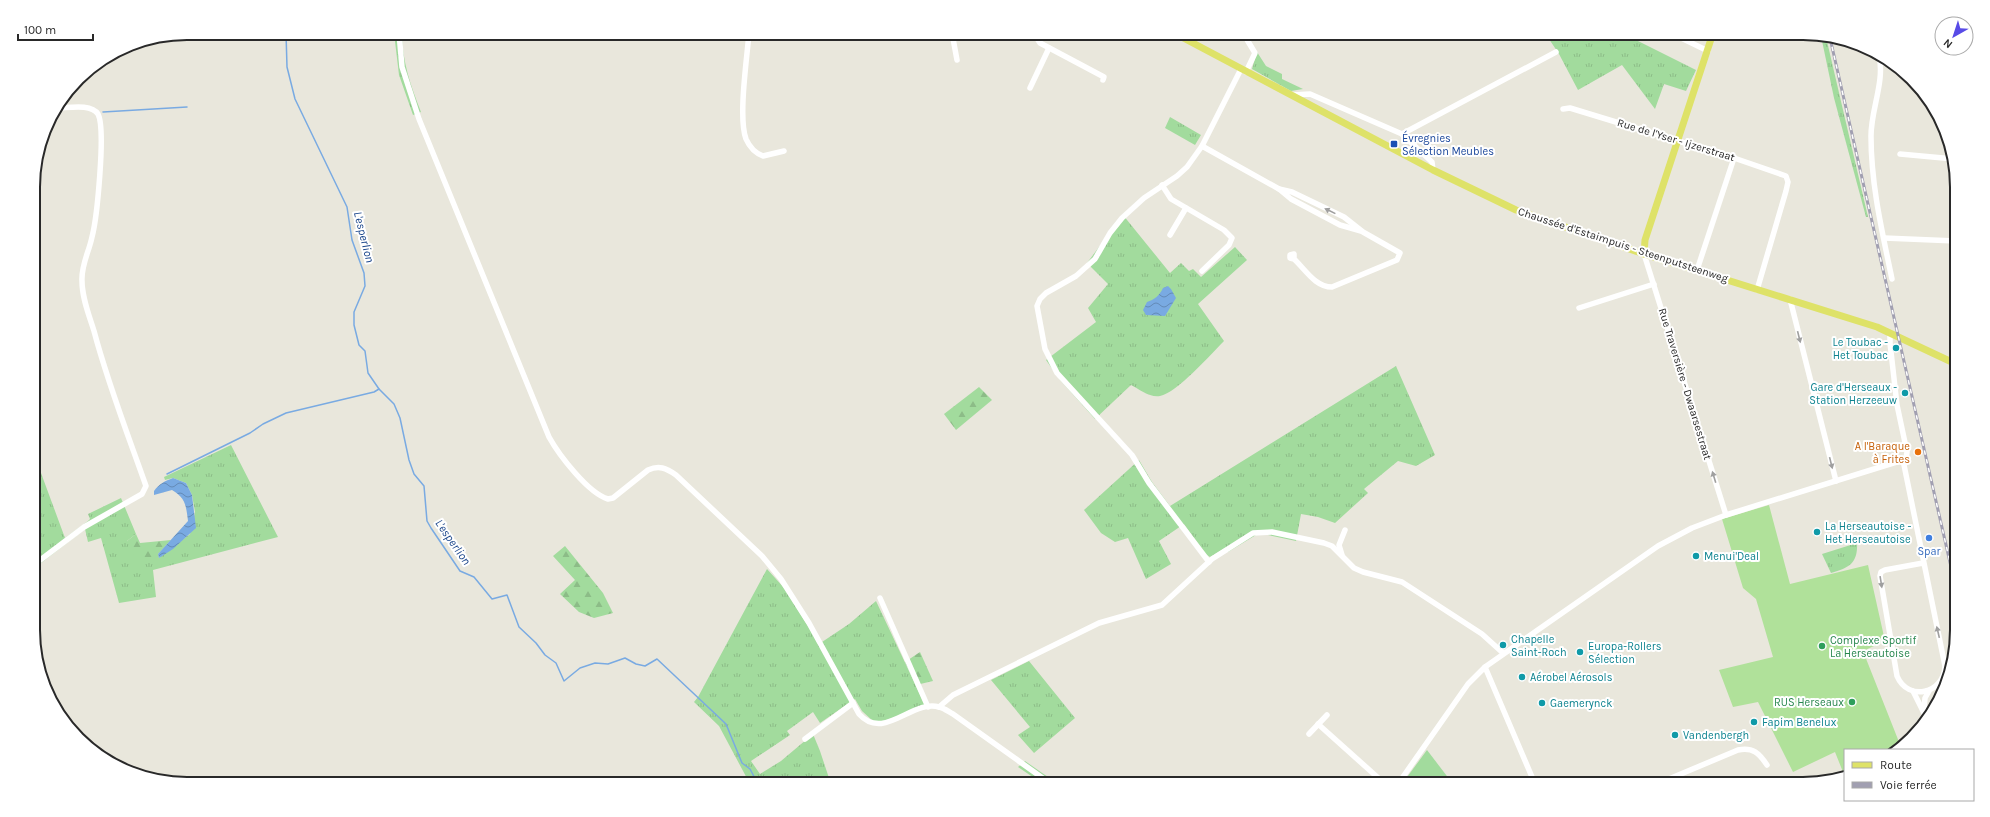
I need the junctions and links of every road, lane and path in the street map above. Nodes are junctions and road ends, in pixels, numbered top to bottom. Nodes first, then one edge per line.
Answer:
1 (400, 40) edge
2 (749, 40) edge
3 (953, 40) edge
4 (1038, 40) edge
5 (1187, 40) edge
6 (1247, 40) edge
7 (1685, 40) edge
8 (1711, 40) edge
9 (1049, 48) junction
10 (1708, 51) junction
11 (1556, 52) dead end
12 (957, 60) dead end
13 (1880, 63) edge
14 (1244, 70) junction
15 (1103, 80) dead end
16 (1030, 88) dead end
17 (1292, 95) junction
18 (64, 108) edge
19 (1563, 109) dead end
20 (1402, 134) junction
21 (1677, 141) junction
22 (1202, 146) junction
23 (784, 151) dead end
24 (1900, 154) dead end
25 (1734, 158) junction
26 (1947, 158) edge
27 (1433, 170) junction
28 (1162, 185) junction
29 (1279, 189) junction
30 (1186, 208) junction
31 (1363, 232) junction
32 (1170, 234) dead end
33 (1884, 238) junction
34 (1950, 241) edge
35 (1644, 254) junction
36 (1294, 259) dead end
37 (1697, 270) junction
38 (1202, 271) dead end
39 (1892, 279) dead end
40 (1654, 284) junction
41 (1757, 290) junction
42 (1790, 299) junction
43 (1579, 308) dead end
44 (1890, 333) junction
45 (1950, 361) edge
46 (1903, 460) junction
47 (1836, 481) junction
48 (1726, 514) junction
49 (1345, 530) dead end
50 (1342, 555) junction
51 (40, 560) edge
52 (1209, 562) junction
53 (1923, 563) junction
54 (880, 598) dead end
55 (1503, 653) junction
56 (1485, 667) junction
57 (1945, 668) edge
58 (1940, 683) edge
59 (1929, 691) junction
60 (1913, 692) junction
61 (853, 703) junction
62 (928, 707) junction
63 (939, 707) junction
64 (1924, 711) joint
65 (1327, 715) dead end
66 (1318, 724) junction
67 (1309, 734) dead end
68 (805, 739) dead end
69 (1767, 765) dead end
70 (1041, 777) edge
71 (1377, 777) edge
72 (1404, 777) edge
73 (1532, 777) edge
74 (1674, 777) edge

1 - 61 street
2 - 23 street
3 - 12 street
4 - 9 street
5 - 14 main road, Chaussée d'Estaimpuis - Steenputsteenweg
6 - 14 street
7 - 10 street
8 - 10 main road
9 - 15 street
9 - 16 street
10 - 21 main road
11 - 20 street
13 - 33 street
14 - 17 main road, Chaussée d'Estaimpuis - Steenputsteenweg
14 - 22 street
17 - 20 street
17 - 27 main road, Chaussée d'Estaimpuis - Steenputsteenweg
18 - 51 street
19 - 21 street, Rue de l'Yser - Ijzerstraat
20 - 27 street
21 - 25 street, Rue de l'Yser - Ijzerstraat
21 - 35 main road
22 - 28 street
22 - 29 street
24 - 26 street
25 - 37 street
25 - 41 street, Rue de l'Yser - Ijzerstraat
27 - 35 main road, Chaussée d'Estaimpuis - Steenputsteenweg
28 - 30 street
28 - 52 street
31 -> 29 street
29 - 31 street
30 - 32 street
30 - 38 street
31 - 36 street
33 - 34 street
33 - 39 street
35 - 37 main road, Chaussée d'Estaimpuis - Steenputsteenweg
35 - 40 street, Rue Traversière - Dwaarsestraat
37 - 41 main road, Chaussée d'Estaimpuis - Steenputsteenweg
40 - 43 street
48 -> 40 street, Rue Traversière - Dwaarsestraat
41 - 42 main road, Chaussée d'Estaimpuis - Steenputsteenweg
42 - 44 main road, Chaussée d'Estaimpuis - Steenputsteenweg
42 -> 47 street
44 - 45 main road, Chaussée d'Estaimpuis - Steenputsteenweg
44 - 46 street
46 - 47 street
46 - 53 street
47 - 48 street
48 - 55 street
49 - 50 street
50 - 52 street
50 - 55 street
52 - 63 street
57 -> 53 street
53 -> 60 street
54 - 62 street
55 - 56 street
56 - 72 street
56 - 73 street
59 -> 58 street
59 - 60 street
59 - 64 street
60 - 64 street
61 - 62 street
61 - 68 street
62 - 63 street
63 - 70 street
65 - 66 street
66 - 67 street
66 - 71 street
69 - 74 street

